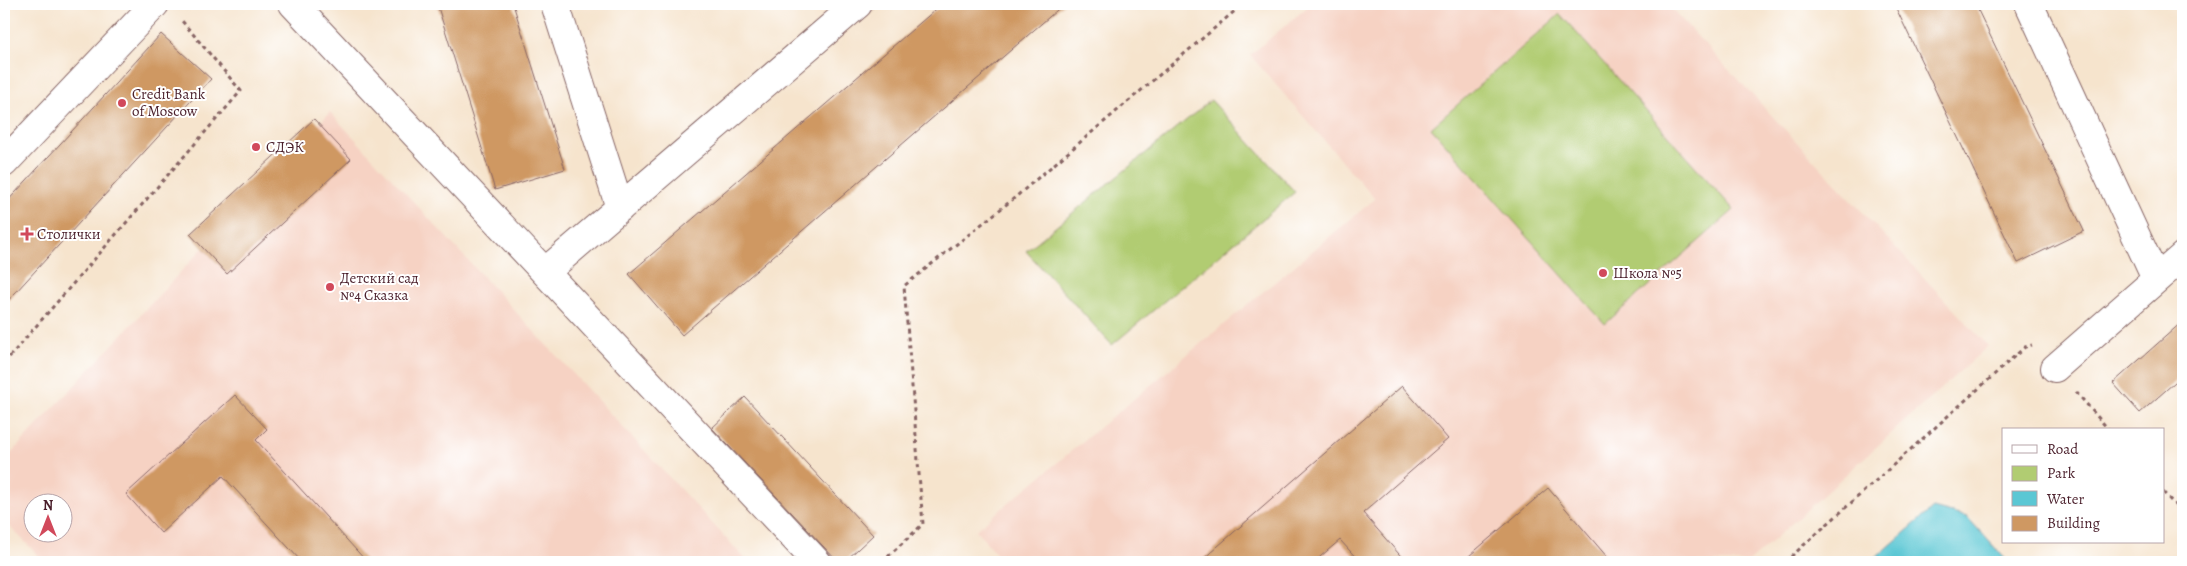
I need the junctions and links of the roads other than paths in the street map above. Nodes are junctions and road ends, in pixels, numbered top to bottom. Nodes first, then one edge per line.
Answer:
1 (155, 4) edge
2 (293, 4) edge
3 (555, 4) edge
4 (858, 4) edge
5 (2029, 4) edge
6 (831, 14) edge
7 (4, 163) edge
8 (620, 208) junction
9 (2183, 256) edge
10 (545, 272) junction
11 (2156, 279) junction
12 (2055, 368) dead end
13 (817, 562) edge

1 - 7 lane
2 - 10 lane
3 - 8 lane
4 - 6 lane
5 - 11 lane
6 - 8 lane
8 - 10 lane
9 - 11 lane
10 - 13 lane
11 - 12 lane

